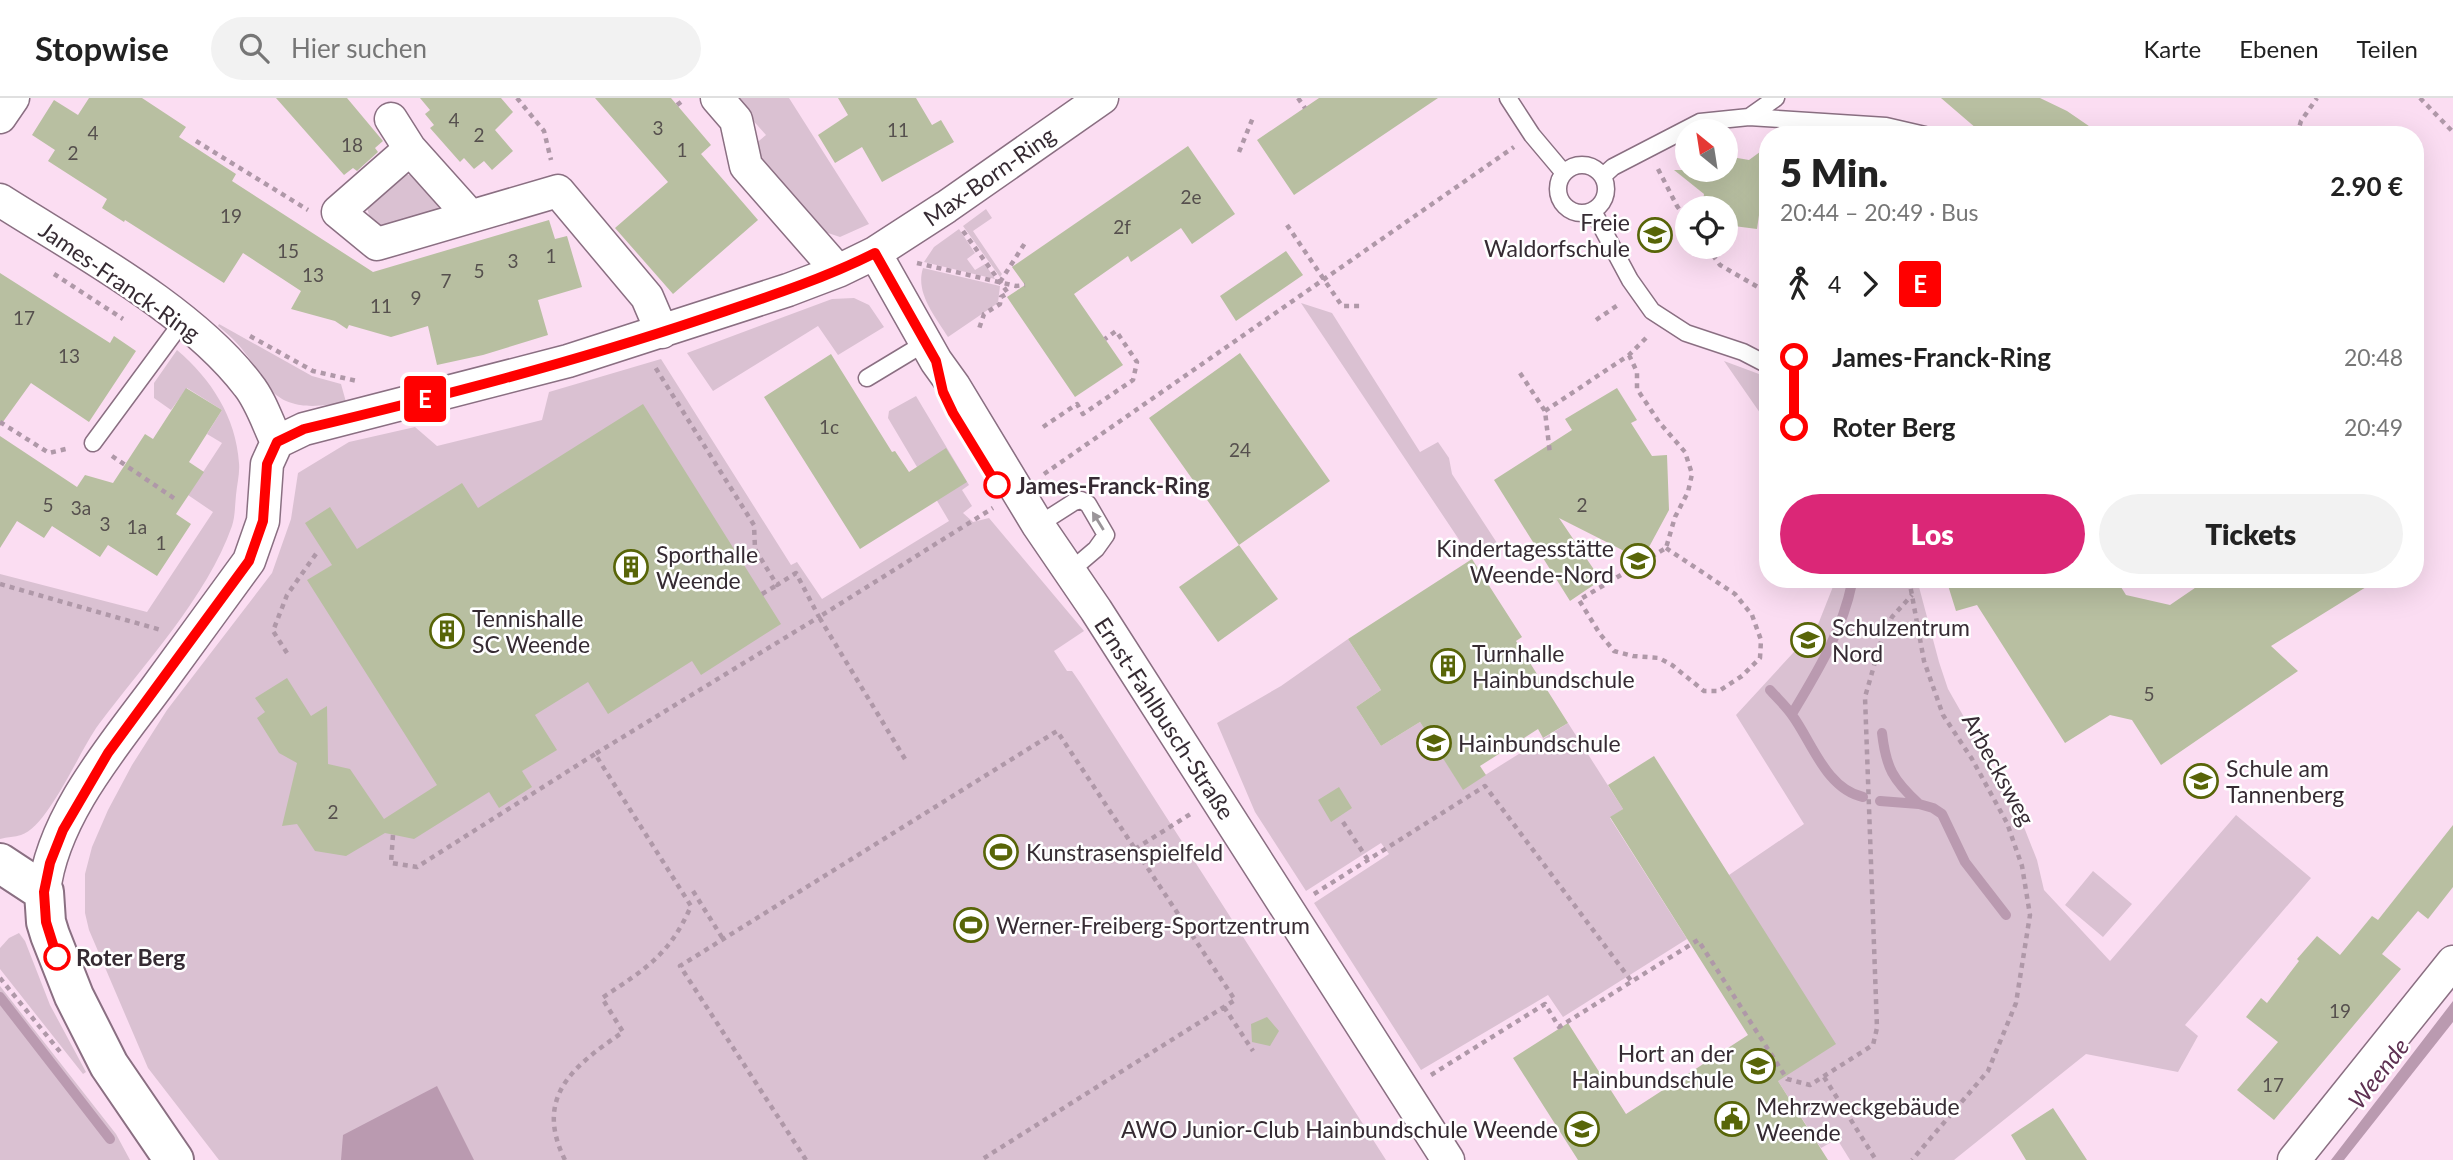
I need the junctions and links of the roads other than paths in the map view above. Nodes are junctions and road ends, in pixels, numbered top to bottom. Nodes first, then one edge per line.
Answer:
1 (13, 98) edge
2 (717, 98) edge
3 (1102, 98) edge
4 (1508, 98) edge
5 (1776, 98) edge
6 (0, 117) edge
7 (1749, 117) junction
8 (391, 119) dead end
9 (1886, 126) edge
10 (410, 149) junction
11 (1564, 173) junction
12 (1603, 176) junction
13 (0, 200) edge
14 (1593, 211) junction
15 (470, 216) junction
16 (875, 253) junction
17 (838, 271) junction
18 (183, 321) junction
19 (650, 336) junction
20 (931, 352) junction
21 (1759, 360) edge
22 (867, 378) dead end
23 (277, 442) junction
24 (93, 443) dead end
25 (1038, 525) junction
26 (1069, 572) junction
27 (0, 863) edge
28 (44, 892) junction
29 (2453, 962) edge
30 (174, 1160) edge
31 (1448, 1160) edge
32 (2294, 1160) edge

1 - 6 street
2 - 17 street
3 - 16 street, Max-Born-Ring
4 - 11 lane
5 - 7 lane
7 - 9 lane
7 - 12 lane
8 - 10 street
10 - 15 street
10 - 15 street
11 - 12 lane
11 - 14 lane
12 - 14 lane
13 - 18 street, James-Franck-Ring
14 - 21 lane
15 - 19 street
16 - 17 street
16 - 20 street, Ernst-Fahlbusch-Straße
17 - 19 street
18 - 23 street, James-Franck-Ring
18 - 24 lane
19 - 23 street
20 - 22 lane
20 - 25 street, Ernst-Fahlbusch-Straße
23 - 28 street
25 - 26 street, Ernst-Fahlbusch-Straße
26 -> 25 lane
26 - 31 street, Ernst-Fahlbusch-Straße
27 - 28 street
28 - 30 street
29 - 32 street

